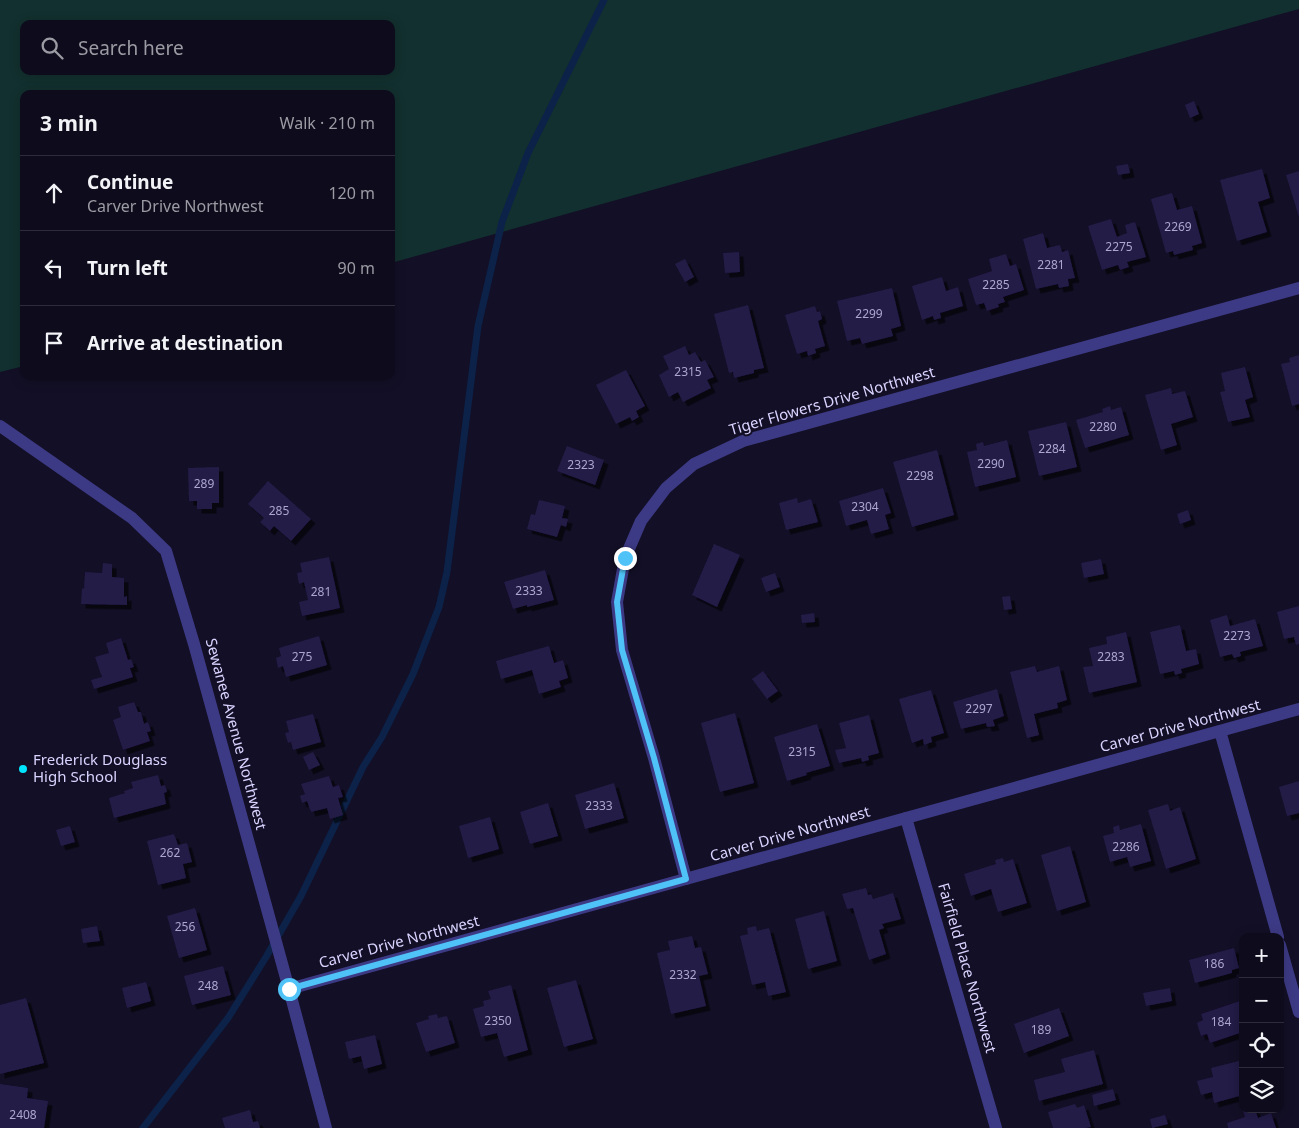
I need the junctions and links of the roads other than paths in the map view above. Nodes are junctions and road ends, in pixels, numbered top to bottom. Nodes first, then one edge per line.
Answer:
1 (1299, 288) edge
2 (0, 426) edge
3 (1299, 710) edge
4 (1220, 731) junction
5 (906, 818) junction
6 (686, 879) junction
7 (1277, 933) edge
8 (1284, 959) edge
9 (289, 989) junction
10 (1299, 1012) edge
11 (326, 1128) edge
12 (996, 1128) edge

1 - 6 street, Tiger Flowers Drive Northwest
2 - 9 street, Sewanee Avenue Northwest
3 - 4 street, Carver Drive Northwest
4 - 5 street, Carver Drive Northwest
4 - 7 street
5 - 6 street, Carver Drive Northwest
5 - 12 street, Fairfield Place Northwest
6 - 9 street, Carver Drive Northwest
8 - 10 street
9 - 11 street, Sewanee Avenue Northwest

